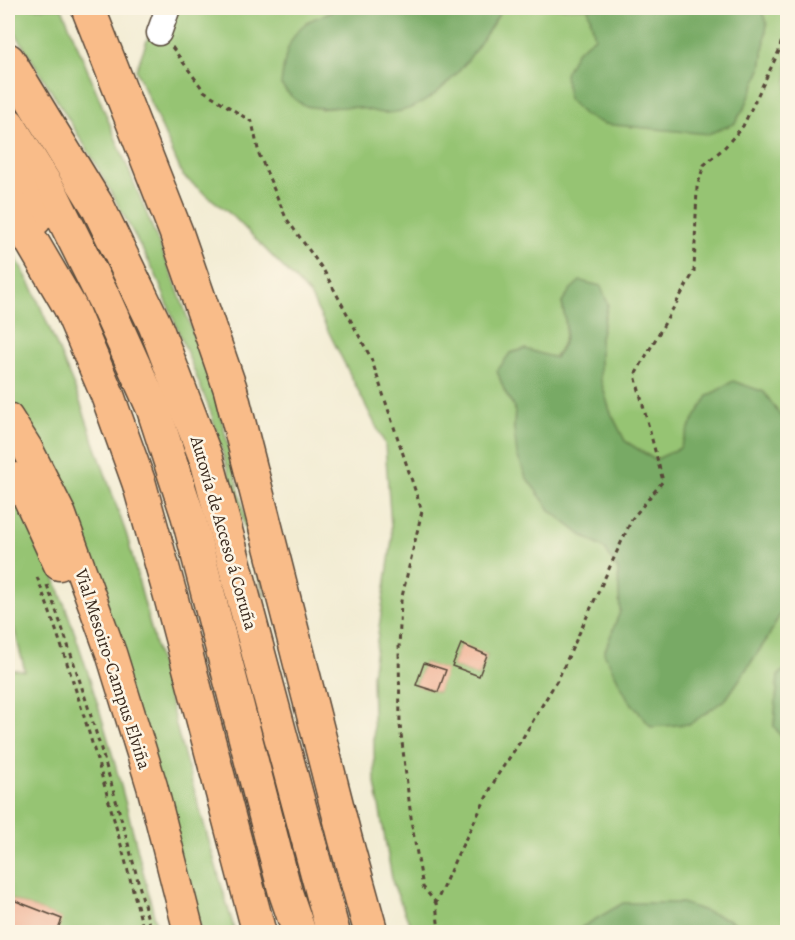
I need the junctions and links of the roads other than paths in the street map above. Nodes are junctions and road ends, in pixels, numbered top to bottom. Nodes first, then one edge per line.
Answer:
1 (88, 8) edge
2 (8, 60) edge
3 (8, 124) edge
4 (8, 168) edge
5 (8, 201) edge
6 (70, 307) junction
7 (8, 418) edge
8 (8, 457) edge
9 (345, 838) junction
10 (259, 929) edge
11 (170, 933) edge
12 (189, 933) edge
13 (299, 933) edge
14 (333, 933) edge
15 (371, 933) edge
16 (385, 933) edge

1 - 9 highway
2 - 14 highway, Autovía de Acceso á Coruña
3 - 13 highway, Autovía de Acceso á Coruña
4 - 6 highway
5 - 6 highway
6 - 10 highway
7 - 12 main road, Vial Mesoiro-Campus Elviña
8 - 11 main road, Vial Mesoiro-Campus Elviña
9 - 15 highway
9 - 16 highway

